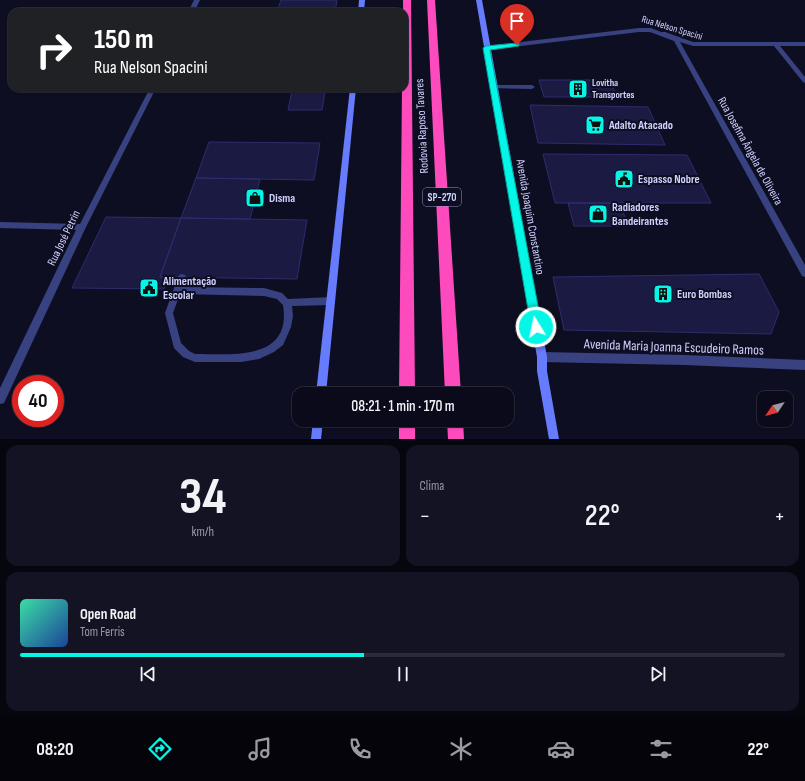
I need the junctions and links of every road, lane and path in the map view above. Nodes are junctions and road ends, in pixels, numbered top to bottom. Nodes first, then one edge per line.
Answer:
1 (431, 0) edge
2 (479, 0) edge
3 (676, 40) junction
4 (776, 44) junction
5 (805, 44) edge
6 (486, 48) junction
7 (805, 81) edge
8 (493, 87) junction
9 (532, 87) dead end
10 (151, 92) edge
11 (353, 92) edge
12 (407, 92) edge
13 (0, 225) edge
14 (82, 227) junction
15 (805, 273) edge
16 (182, 277) dead end
17 (177, 290) junction
18 (331, 301) junction
19 (287, 303) junction
20 (542, 357) junction
21 (805, 365) edge
22 (322, 387) edge
23 (407, 387) edge
24 (453, 387) edge
25 (0, 399) edge
26 (317, 427) edge
27 (407, 427) edge
28 (455, 427) edge
29 (316, 439) edge
30 (407, 439) edge
31 (456, 439) edge
32 (554, 439) edge

1 - 24 highway, Rodovia Raposo Tavares / SP-270
2 - 6 street, Avenida Joaquim Constantino
3 - 4 street, Rua Nelson Spacini
3 - 6 street, Rua Nelson Spacini
3 - 15 street, Rua Josefina Ângela de Oliveira
4 - 5 street, Rua Nelson Spacini
4 - 7 street
6 - 8 street, Avenida Joaquim Constantino
8 - 9 lane
8 - 20 street, Avenida Joaquim Constantino
10 - 14 street, Rua José Petrin
11 - 18 street
12 - 23 highway, Rodovia Raposo Tavares / SP-270
13 - 14 street
14 - 25 street, Rua José Petrin
16 - 17 lane
17 - 19 lane
17 - 19 lane
18 - 19 lane
18 - 22 street
20 - 21 street, Avenida Maria Joanna Escudeiro Ramos
20 - 32 street, Avenida Joaquim Constantino
26 - 29 street
27 - 30 highway
28 - 31 highway

